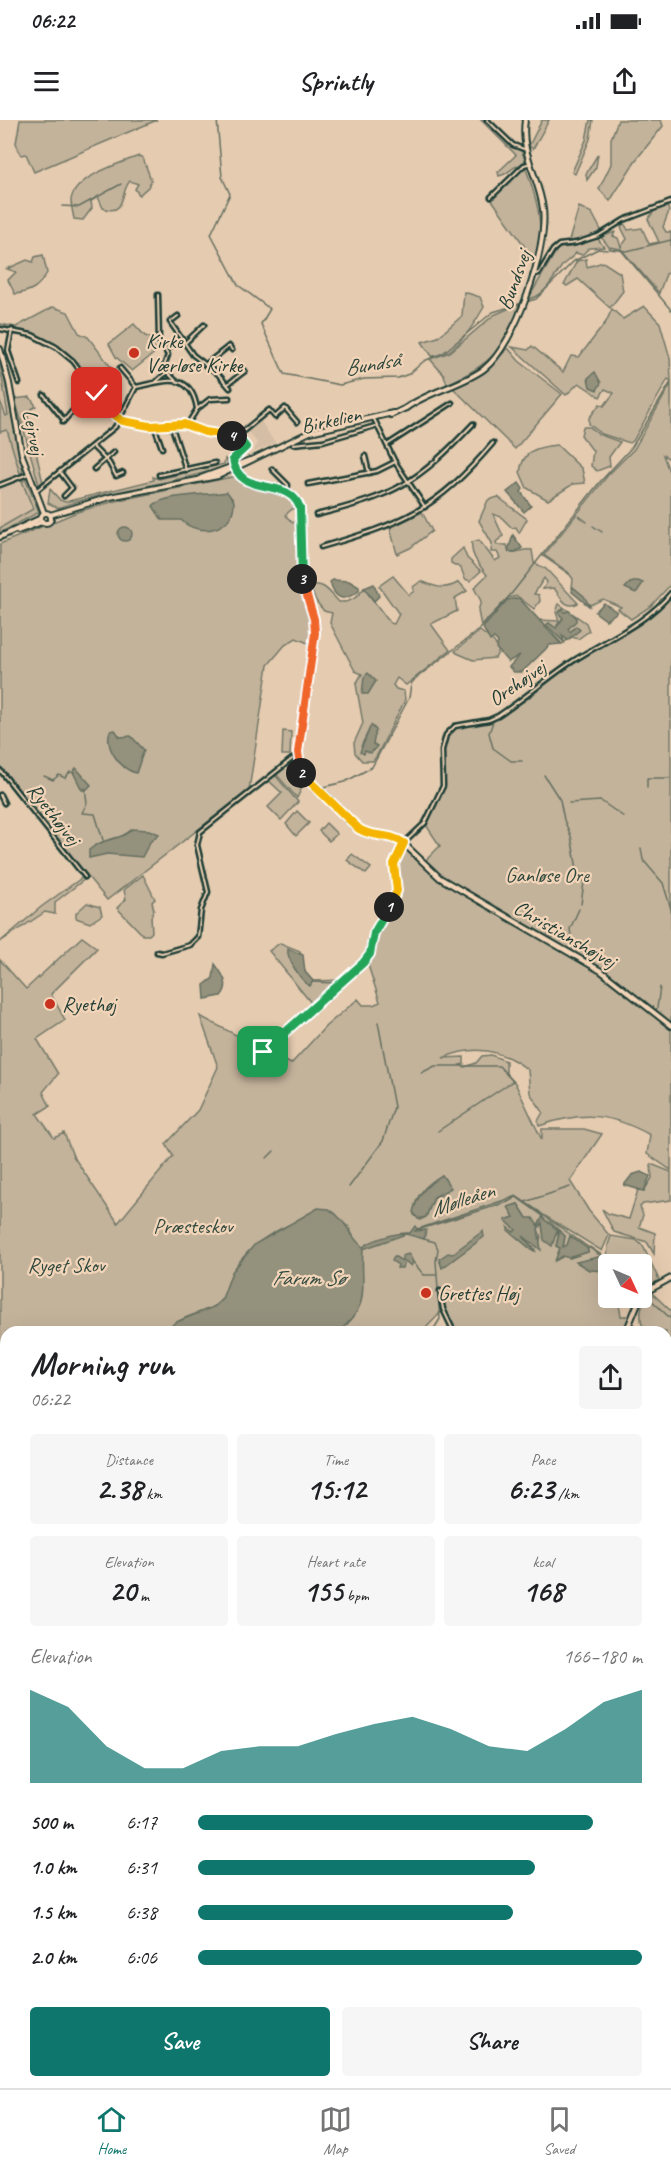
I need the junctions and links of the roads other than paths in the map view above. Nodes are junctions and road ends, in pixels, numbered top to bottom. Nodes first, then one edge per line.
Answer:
1 (487, 120) edge
2 (525, 120) edge
3 (524, 149) junction
4 (528, 164) junction
5 (491, 197) dead end
6 (671, 202) edge
7 (533, 275) junction
8 (158, 295) dead end
9 (178, 316) dead end
10 (204, 325) dead end
11 (0, 329) edge
12 (12, 330) junction
13 (183, 339) junction
14 (185, 343) junction
15 (0, 349) edge
16 (165, 350) junction
17 (232, 350) dead end
18 (2, 360) edge
19 (205, 365) junction
20 (120, 368) dead end
21 (245, 371) dead end
22 (167, 372) junction
23 (176, 380) junction
24 (20, 383) dead end
25 (155, 383) junction
26 (228, 384) junction
27 (93, 387) junction
28 (136, 387) junction
29 (230, 388) dead end
30 (44, 395) dead end
31 (229, 398) dead end
32 (452, 403) dead end
33 (197, 409) junction
34 (120, 420) junction
35 (297, 422) dead end
36 (375, 422) junction
37 (171, 424) junction
38 (473, 424) dead end
39 (187, 425) junction
40 (155, 426) junction
41 (236, 436) junction
42 (493, 443) dead end
43 (293, 444) dead end
44 (92, 446) junction
45 (386, 446) junction
46 (162, 448) dead end
47 (114, 452) dead end
48 (365, 456) dead end
49 (105, 460) junction
50 (395, 462) junction
51 (215, 463) dead end
52 (235, 468) junction
53 (94, 469) dead end
54 (272, 469) dead end
55 (186, 470) junction
56 (60, 472) junction
57 (123, 472) dead end
58 (369, 473) junction
59 (27, 474) junction
60 (159, 475) dead end
61 (409, 483) junction
62 (308, 484) dead end
63 (0, 485) edge
64 (34, 492) junction
65 (287, 492) junction
66 (64, 496) dead end
67 (425, 507) junction
68 (44, 513) junction
69 (316, 515) dead end
70 (50, 516) junction
71 (41, 520) junction
72 (0, 537) edge
73 (321, 547) dead end
74 (671, 593) edge
75 (292, 759) dead end
76 (0, 770) edge
77 (0, 795) edge
78 (4, 803) dead end
79 (404, 843) junction
80 (85, 877) dead end
81 (157, 952) dead end
82 (671, 1026) edge
83 (263, 1052) dead end
84 (671, 1278) edge
85 (652, 1288) edge
86 (440, 1291) dead end
87 (636, 1308) edge
88 (451, 1326) edge
89 (629, 1326) edge

1 - 3 street
2 - 3 street, Bundsvej
3 - 4 street, Bundsvej
4 - 5 street
4 - 7 street, Bundsvej
6 - 7 street
7 - 36 street, Bundsvej
8 - 16 street
9 - 13 street
10 - 14 street
11 - 12 street
12 - 24 street
12 - 27 street
13 - 14 street
13 - 16 street
14 - 19 street
15 - 18 street, Lejrvej
16 - 22 street
17 - 19 street
18 - 59 street, Lejrvej
19 - 26 street
20 - 28 street
21 - 26 street
22 - 23 street
22 - 25 street
23 - 25 street
23 - 33 street
25 - 28 street
26 - 29 street
27 - 30 street
27 - 34 street
28 - 34 street
31 - 33 street
32 - 45 street
33 - 39 street
34 - 40 street
34 - 44 street
35 - 41 street
36 - 43 street, Birkelien
36 - 45 street
36 - 52 street, Bundsvej
37 - 39 street
37 - 40 street
37 - 55 street
38 - 61 street
39 - 41 street
40 - 46 street
41 - 52 street
42 - 67 street
44 - 49 street
44 - 56 street
45 - 50 street
47 - 49 street
48 - 58 street
49 - 53 street
49 - 57 street
50 - 58 street
50 - 61 street
51 - 55 street
52 - 65 street
52 - 70 street, Bundsvej
54 - 65 street, Christianshøjvej
55 - 60 street
56 - 64 street
56 - 66 street
58 - 62 street
59 - 63 street, Lejrvej
59 - 64 street, Lejrvej
61 - 67 street
61 - 69 street
64 - 68 street, Lejrvej
65 - 79 street, Christianshøjvej
67 - 73 street
68 - 70 street
68 - 71 street
70 - 71 street, Bundsvej
71 - 72 street, Bundsvej
74 - 79 street, Orehøjvej
75 - 81 street
76 - 80 street, Ryethøjvej
77 - 78 street
79 - 82 street, Christianshøjvej
79 - 83 street
84 - 85 street
86 - 88 street
87 - 89 street

